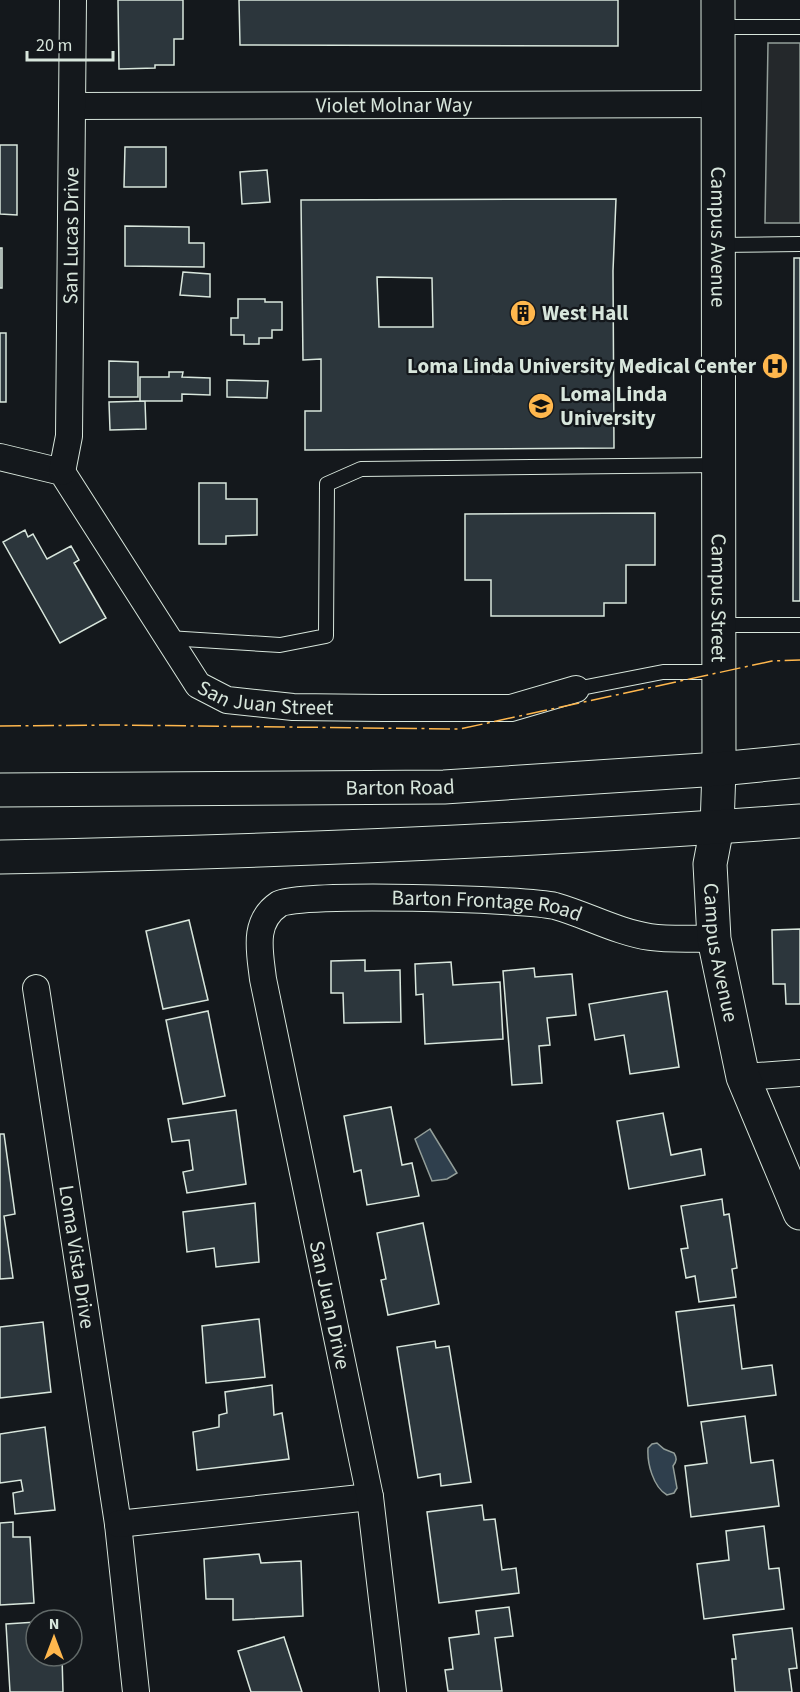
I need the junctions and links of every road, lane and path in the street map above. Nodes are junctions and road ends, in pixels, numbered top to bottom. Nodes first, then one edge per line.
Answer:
1 (73, 0) edge
2 (718, 13) edge
3 (800, 27) edge
4 (718, 104) junction
5 (72, 106) junction
6 (800, 244) edge
7 (718, 245) junction
8 (717, 371) joint
9 (0, 457) edge
10 (718, 465) junction
11 (62, 472) junction
12 (718, 625) junction
13 (800, 625) edge
14 (168, 638) junction
15 (718, 672) junction
16 (576, 689) joint
17 (800, 761) edge
18 (719, 769) junction
19 (0, 790) edge
20 (800, 821) edge
21 (717, 827) junction
22 (0, 857) edge
23 (263, 920) joint
24 (714, 939) junction
25 (36, 988) dead end
26 (800, 1073) edge
27 (743, 1077) junction
28 (800, 1213) edge
29 (370, 1497) junction
30 (118, 1524) junction
31 (136, 1692) edge
32 (393, 1692) edge

1 - 5 street, San Lucas Drive
2 - 3 lane
2 - 4 main road
4 - 5 street, Violet Molnar Way
4 - 7 main road, Campus Avenue
5 - 11 street, San Lucas Drive
6 - 7 lane
7 - 8 main road, Campus Avenue
8 - 10 main road, Campus Street
9 - 11 street
10 - 12 main road, Campus Street
10 - 14 lane
11 - 14 street, San Juan Street
12 - 13 lane
12 - 15 main road, Campus Street
14 - 16 street, San Juan Street
15 - 16 lane
15 - 18 main road, Campus Street
17 - 18 main road, Barton Road
18 - 19 main road, Barton Road
18 - 21 main road, Campus Street
20 - 21 main road
21 - 22 main road
21 - 24 main road, Campus Avenue
23 - 24 street, Barton Frontage Road
23 - 29 street, San Juan Drive
24 - 27 main road, Campus Avenue
25 - 30 street, Loma Vista Drive
26 - 27 street
27 - 28 main road
29 - 30 street
29 - 32 street, San Juan Drive
30 - 31 street, Loma Vista Drive

